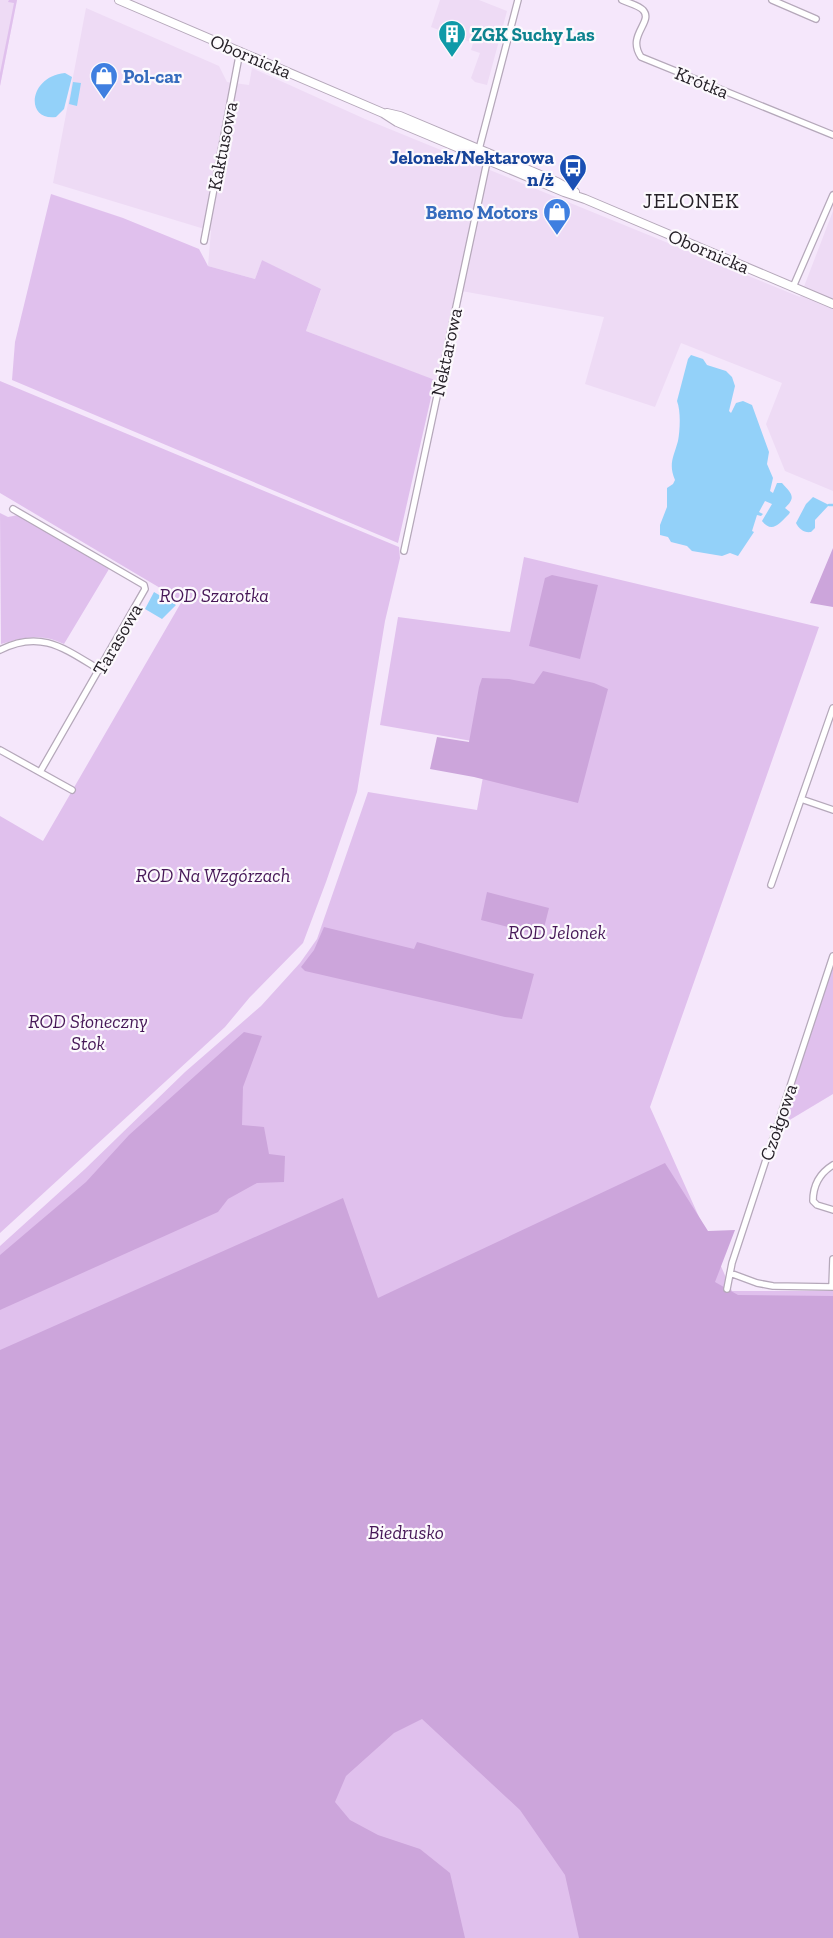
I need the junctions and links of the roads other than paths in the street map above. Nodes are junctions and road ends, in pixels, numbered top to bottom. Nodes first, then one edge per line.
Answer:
1 (119, 0) edge
2 (518, 0) edge
3 (622, 0) edge
4 (772, 0) edge
5 (816, 19) dead end
6 (240, 51) junction
7 (833, 135) edge
8 (478, 153) junction
9 (488, 157) junction
10 (833, 195) edge
11 (204, 241) dead end
12 (793, 287) junction
13 (833, 304) edge
14 (13, 509) dead end
15 (404, 551) dead end
16 (0, 650) edge
17 (100, 670) junction
18 (833, 708) edge
19 (830, 725) edge
20 (0, 750) edge
21 (40, 772) junction
22 (72, 790) dead end
23 (801, 799) junction
24 (833, 810) edge
25 (771, 885) dead end
26 (833, 956) edge
27 (833, 1165) edge
28 (833, 1210) edge
29 (833, 1259) edge
30 (730, 1273) junction
31 (833, 1287) edge
32 (726, 1289) dead end

1 - 6 main road, Obornicka
2 - 8 street
3 - 7 street, Krótka
4 - 5 street
6 - 8 main road, Obornicka
6 - 11 street, Kaktusowa
8 - 9 main road, Obornicka
9 - 12 main road, Obornicka
9 - 15 street, Nektarowa
10 - 12 street
12 - 13 main road, Obornicka
14 - 17 street, Tarasowa
16 - 17 street
17 - 21 street, Tarasowa
18 - 19 street
19 - 23 street
20 - 21 street
21 - 22 street
23 - 24 street
23 - 25 street
26 - 30 street, Czołgowa
27 - 28 street
29 - 31 street
30 - 31 street
30 - 32 street, Czołgowa

